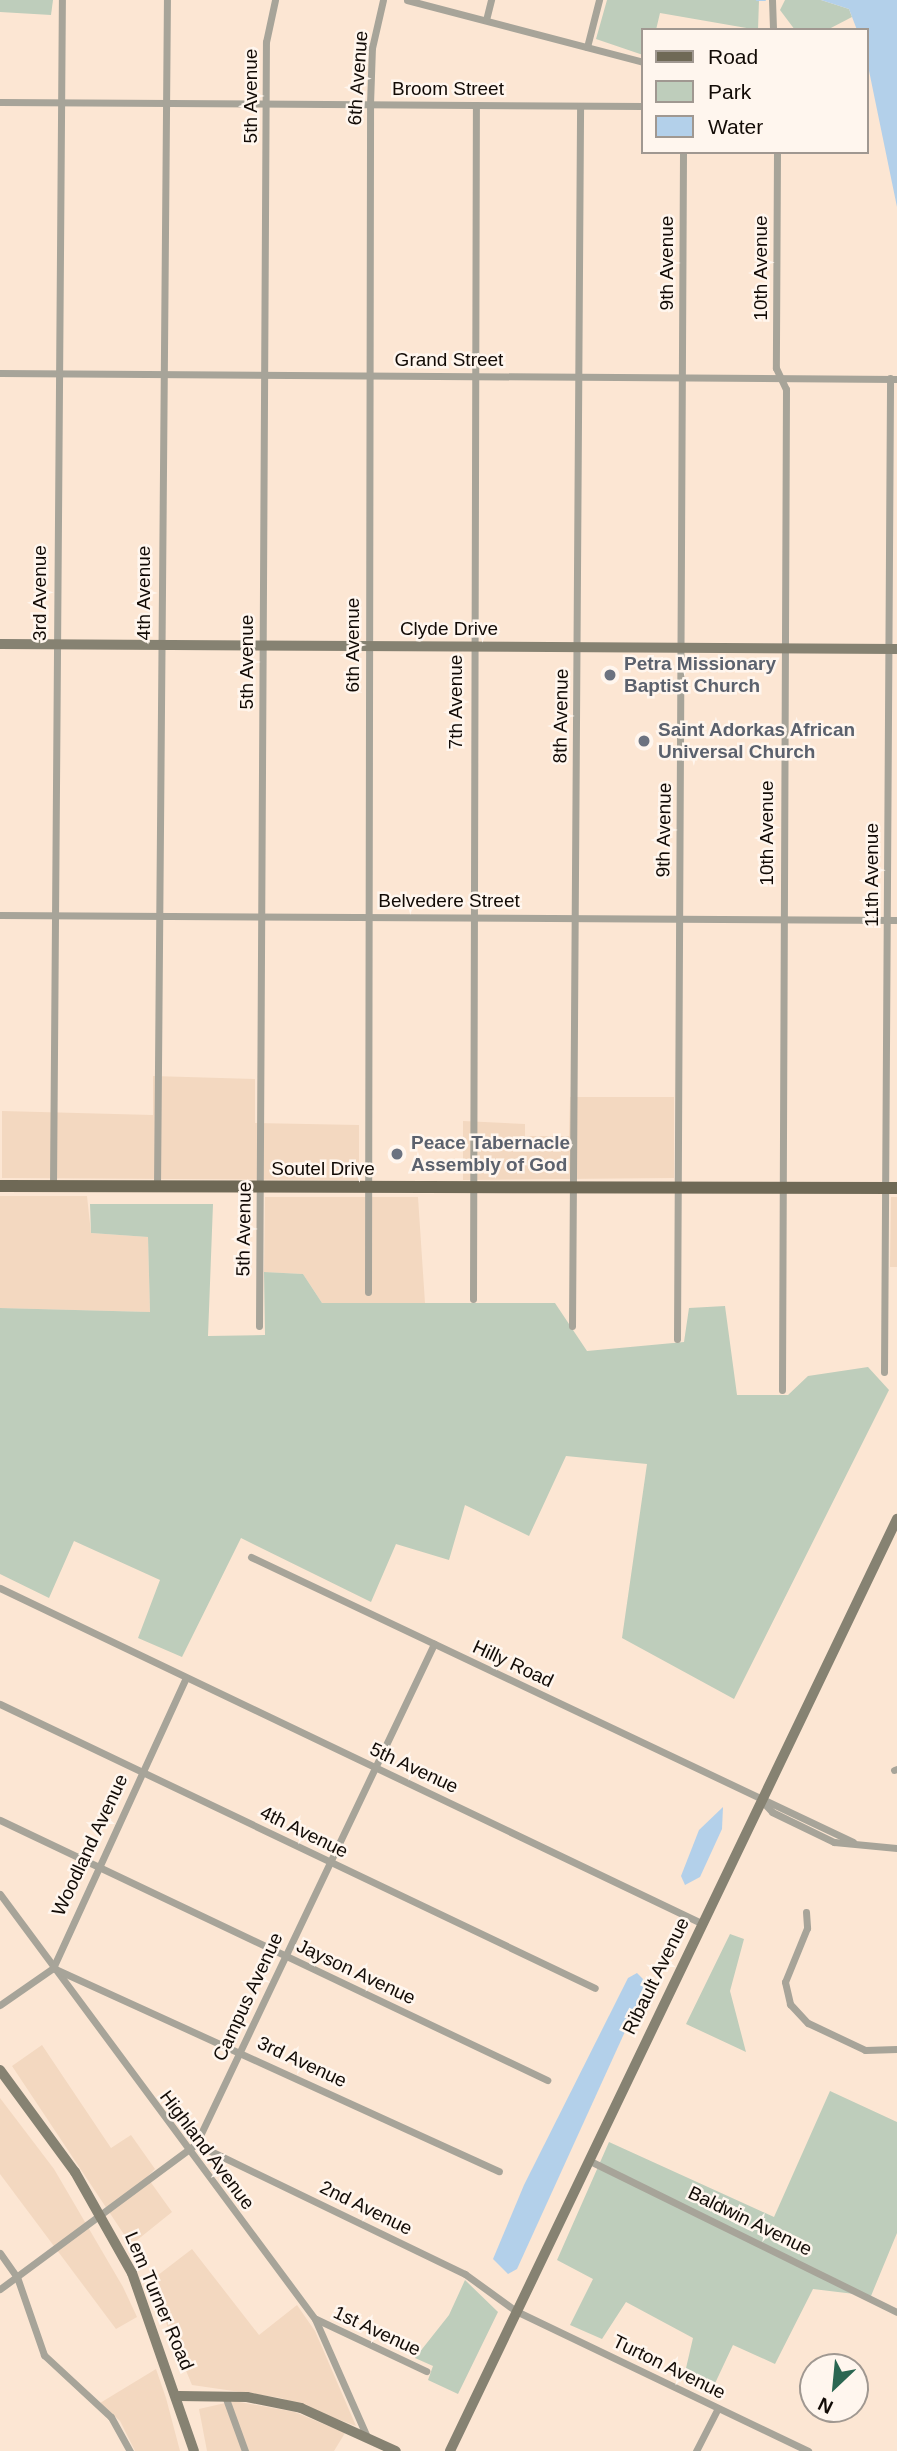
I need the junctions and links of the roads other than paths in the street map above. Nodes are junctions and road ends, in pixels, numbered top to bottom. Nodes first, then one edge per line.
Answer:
1 (62, 0) edge
2 (167, 0) edge
3 (275, 0) edge
4 (383, 0) edge
5 (407, 0) edge
6 (491, 0) edge
7 (599, 0) edge
8 (772, 0) edge
9 (486, 20) junction
10 (773, 28) edge
11 (586, 47) junction
12 (642, 62) edge
13 (0, 102) edge
14 (59, 102) junction
15 (162, 103) junction
16 (266, 104) junction
17 (370, 104) junction
18 (476, 105) junction
19 (580, 106) junction
20 (642, 106) edge
21 (683, 154) edge
22 (777, 154) edge
23 (0, 373) edge
24 (57, 373) junction
25 (161, 373) junction
26 (265, 374) junction
27 (369, 375) junction
28 (474, 376) junction
29 (578, 376) junction
30 (682, 377) junction
31 (781, 378) junction
32 (894, 379) edge
33 (893, 522) edge
34 (0, 644) edge
35 (55, 644) junction
36 (160, 645) junction
37 (263, 646) junction
38 (368, 646) junction
39 (472, 647) junction
40 (577, 648) junction
41 (682, 648) junction
42 (784, 648) junction
43 (893, 649) edge
44 (0, 915) edge
45 (54, 915) junction
46 (158, 916) junction
47 (262, 916) junction
48 (367, 917) junction
49 (575, 917) junction
50 (471, 918) junction
51 (679, 918) junction
52 (782, 919) junction
53 (888, 920) junction
54 (897, 920) edge
55 (0, 1186) edge
56 (53, 1186) junction
57 (157, 1187) junction
58 (677, 1187) junction
59 (782, 1187) junction
60 (260, 1188) junction
61 (366, 1188) junction
62 (470, 1188) junction
63 (892, 1188) edge
64 (574, 1189) junction
65 (368, 1292) dead end
66 (473, 1298) dead end
67 (259, 1326) dead end
68 (572, 1326) dead end
69 (677, 1339) dead end
70 (884, 1372) dead end
71 (782, 1390) dead end
72 (897, 1519) edge
73 (251, 1558) dead end
74 (0, 1588) edge
75 (434, 1644) junction
76 (186, 1678) junction
77 (0, 1704) edge
78 (374, 1766) junction
79 (141, 1771) junction
80 (761, 1800) junction
81 (0, 1820) edge
82 (853, 1842) junction
83 (897, 1848) edge
84 (329, 1861) junction
85 (99, 1866) junction
86 (0, 1894) edge
87 (806, 1912) dead end
88 (701, 1923) junction
89 (285, 1955) junction
90 (53, 1968) junction
91 (595, 1988) dead end
92 (0, 2005) edge
93 (897, 2049) edge
94 (240, 2050) junction
95 (0, 2070) edge
96 (547, 2080) dead end
97 (196, 2144) junction
98 (187, 2151) junction
99 (587, 2160) junction
100 (499, 2171) dead end
101 (100, 2214) junction
102 (0, 2253) edge
103 (17, 2277) junction
104 (0, 2289) edge
105 (516, 2311) junction
106 (897, 2312) edge
107 (315, 2319) junction
108 (426, 2371) dead end
109 (179, 2396) junction
110 (225, 2396) junction
111 (718, 2408) junction
112 (367, 2437) junction
113 (130, 2451) edge
114 (194, 2451) edge
115 (245, 2451) edge
116 (396, 2451) edge
117 (450, 2451) edge
118 (696, 2451) edge
119 (808, 2451) edge

1 - 14 street, 3rd Avenue
2 - 15 street, 4th Avenue
3 - 16 street, 5th Avenue
4 - 17 street, 6th Avenue
5 - 9 street
6 - 9 street
7 - 11 street
8 - 10 street
9 - 11 street
11 - 12 street
13 - 14 street, Broom Street
14 - 15 street, Broom Street
14 - 24 street, 3rd Avenue
15 - 16 street, Broom Street
15 - 25 street, 4th Avenue
16 - 17 street, Broom Street
16 - 26 street, 5th Avenue
17 - 18 street, Broom Street
17 - 27 street, 6th Avenue
18 - 19 street, Broom Street
18 - 28 street, 7th Avenue
19 - 20 street, Broom Street
19 - 29 street, 8th Avenue
21 - 30 street, 9th Avenue
22 - 31 street, 10th Avenue
23 - 24 street, Grand Street
24 - 25 street, Grand Street
24 - 35 street, 3rd Avenue
25 - 26 street, Grand Street
25 - 36 street, 4th Avenue
26 - 27 street, Grand Street
26 - 37 street, 5th Avenue
27 - 28 street, Grand Street
27 - 38 street, 6th Avenue
28 - 29 street, Grand Street
28 - 39 street, 7th Avenue
29 - 30 street, Grand Street
29 - 40 street, 8th Avenue
30 - 31 street, Grand Street
30 - 41 street, 9th Avenue
31 - 32 street, Grand Street
31 - 42 street, 10th Avenue
32 - 33 street, 11th Avenue
33 - 43 street, 11th Avenue
34 - 35 street, Clyde Drive
35 - 36 street, Clyde Drive
35 - 45 street, 3rd Avenue
36 - 37 street, Clyde Drive
36 - 46 street, 4th Avenue
37 - 38 street, Clyde Drive
37 - 47 street, 5th Avenue
38 - 39 street, Clyde Drive
38 - 48 street, 6th Avenue
39 - 40 street, Clyde Drive
39 - 50 street, 7th Avenue
40 - 41 street, Clyde Drive
40 - 49 street, 8th Avenue
41 - 42 street, Clyde Drive
41 - 51 street, 9th Avenue
42 - 43 street, Clyde Drive
42 - 52 street, 10th Avenue
43 - 53 street, 11th Avenue
44 - 45 street, Belvedere Street
45 - 46 street, Belvedere Street
45 - 56 street, 3rd Avenue
46 - 47 street, Belvedere Street
46 - 57 street, 4th Avenue
47 - 48 street, Belvedere Street
47 - 60 street, 5th Avenue
48 - 50 street, Belvedere Street
48 - 61 street, 6th Avenue
49 - 50 street, Belvedere Street
49 - 51 street, Belvedere Street
49 - 64 street, 8th Avenue
50 - 62 street, 7th Avenue
51 - 52 street, Belvedere Street
51 - 58 street, 9th Avenue
52 - 53 street, Belvedere Street
52 - 59 street, 10th Avenue
53 - 54 street, Belvedere Street
53 - 63 street, 11th Avenue
55 - 56 main road, Soutel Drive
56 - 57 main road, Soutel Drive
57 - 60 main road, Soutel Drive
58 - 59 main road, Soutel Drive
58 - 64 main road, Soutel Drive
58 - 69 street, 9th Avenue
59 - 63 main road, Soutel Drive
59 - 71 street, 10th Avenue
60 - 61 main road, Soutel Drive
60 - 67 street, 5th Avenue
61 - 62 main road, Soutel Drive
61 - 65 street, 6th Avenue
62 - 64 main road, Soutel Drive
62 - 66 street, 7th Avenue
63 - 70 street, 11th Avenue
64 - 68 street, 8th Avenue
72 - 80 street, Ribault Avenue
73 - 75 street, Hilly Road
74 - 76 street, 5th Avenue
75 - 78 street, Campus Avenue
75 - 80 street, Hilly Road
76 - 78 street, 5th Avenue
76 - 79 street, Woodland Avenue
77 - 79 street, 4th Avenue
78 - 84 street, Campus Avenue
78 - 88 street, 5th Avenue
79 - 84 street, 4th Avenue
79 - 85 street, Woodland Avenue
80 - 82 street
80 - 82 street
80 - 88 street, Ribault Avenue
81 - 85 street, Jayson Avenue
82 - 83 street
84 - 89 street, Campus Avenue
84 - 91 street, 4th Avenue
85 - 89 street, Jayson Avenue
85 - 90 street, Woodland Avenue
86 - 90 street, Highland Avenue
87 - 93 street
88 - 99 street, Ribault Avenue
89 - 94 street, Campus Avenue
89 - 96 street, Jayson Avenue
90 - 92 street
90 - 94 street, 3rd Avenue
90 - 98 street, Highland Avenue
94 - 97 street, Campus Avenue
94 - 100 street, 3rd Avenue
95 - 101 street, Lem Turner Road
97 - 98 street, Campus Avenue
97 - 105 street, 2nd Avenue
98 - 101 street, Campus Avenue
98 - 107 street, Highland Avenue
99 - 105 street, Ribault Avenue
99 - 106 street, Baldwin Avenue
101 - 103 street, Campus Avenue
101 - 109 street, Lem Turner Road
102 - 103 street
103 - 104 street, Campus Avenue
103 - 113 street
105 - 111 street, Turton Avenue
105 - 117 street, Ribault Avenue
107 - 108 street, 1st Avenue
107 - 112 street, Highland Avenue
109 - 110 street
109 - 114 street, Lem Turner Road
110 - 112 street
110 - 115 street
111 - 118 street
111 - 119 street, Turton Avenue
112 - 116 street

